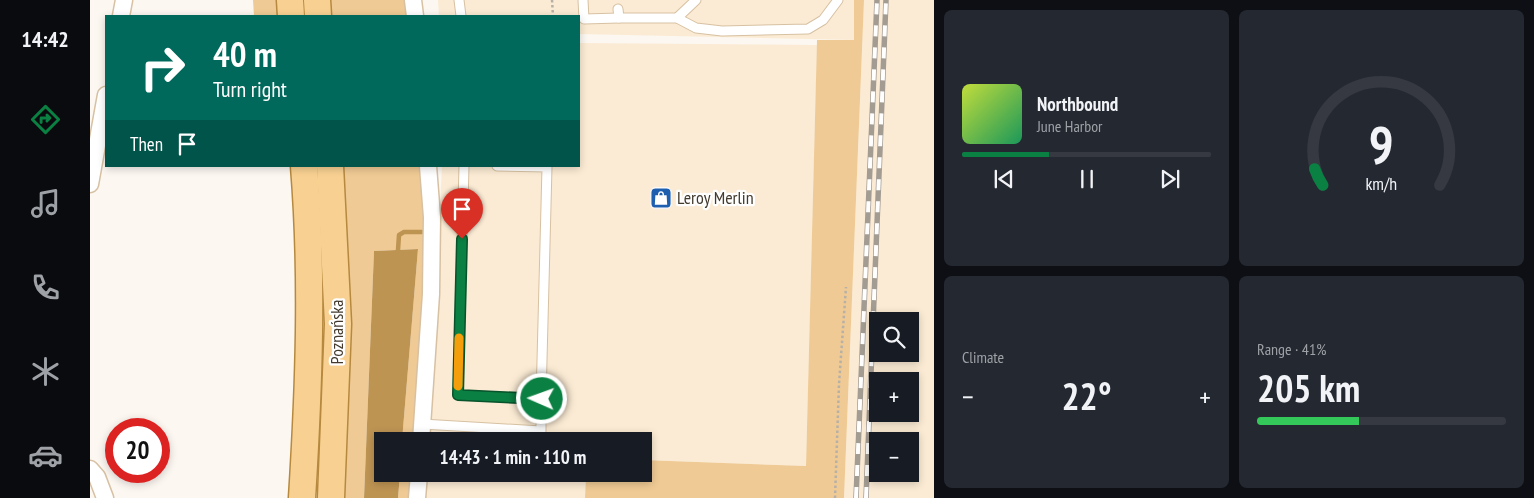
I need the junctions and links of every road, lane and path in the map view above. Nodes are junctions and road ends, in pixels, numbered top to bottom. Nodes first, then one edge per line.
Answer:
1 (124, 0) edge
2 (290, 0) edge
3 (317, 0) edge
4 (414, 0) edge
5 (460, 0) edge
6 (552, 0) edge
7 (583, 0) edge
8 (696, 0) edge
9 (838, 0) edge
10 (655, 8) dead end
11 (121, 15) edge
12 (291, 15) edge
13 (318, 15) edge
14 (415, 15) edge
15 (461, 15) edge
16 (553, 15) edge
17 (655, 18) junction
18 (677, 18) junction
19 (105, 101) edge
20 (304, 167) edge
21 (330, 167) edge
22 (428, 167) edge
23 (464, 167) edge
24 (547, 167) edge
25 (90, 184) edge
26 (846, 287) dead end
27 (542, 399) junction
28 (422, 424) junction
29 (422, 432) edge
30 (90, 469) edge
31 (418, 482) edge
32 (105, 498) edge
33 (302, 498) edge
34 (331, 498) edge
35 (417, 498) edge
36 (835, 498) edge

1 - 11 street
2 - 12 main road
3 - 13 main road
4 - 14 street
5 - 15 lane
6 - 16 path
7 - 17 lane
8 - 18 lane
9 - 18 lane
10 - 17 lane
17 - 18 lane
19 - 25 street
20 - 33 main road, Poznańska
21 - 34 main road, Poznańska
22 - 28 street
23 - 27 lane
24 - 27 lane
26 - 36 path
27 - 28 lane
28 - 29 street
30 - 32 street
31 - 35 street

